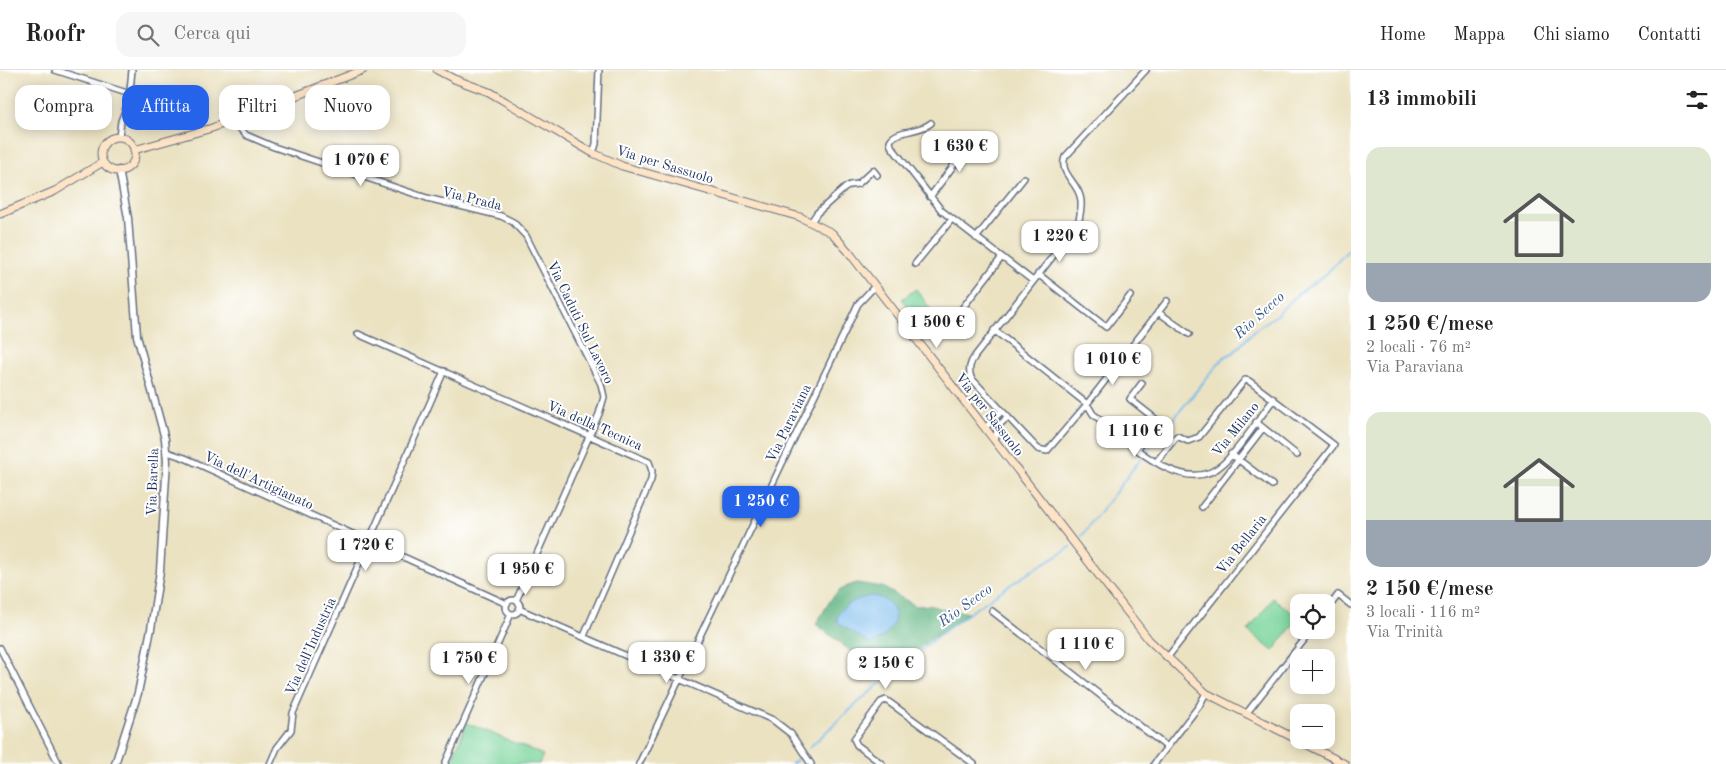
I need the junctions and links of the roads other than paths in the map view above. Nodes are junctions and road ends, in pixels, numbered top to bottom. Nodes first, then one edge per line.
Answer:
1 (55, 70) edge
2 (132, 70) edge
3 (363, 70) edge
4 (437, 70) edge
5 (600, 70) edge
6 (1146, 70) edge
7 (131, 85) edge
8 (122, 91) edge
9 (295, 96) edge
10 (122, 118) edge
11 (931, 123) dead end
12 (219, 125) edge
13 (241, 130) edge
14 (119, 137) junction
15 (974, 138) dead end
16 (134, 150) junction
17 (593, 153) junction
18 (103, 162) junction
19 (119, 170) junction
20 (877, 175) dead end
21 (1024, 178) dead end
22 (930, 197) junction
23 (0, 214) edge
24 (952, 219) junction
25 (514, 222) joint
26 (810, 222) junction
27 (976, 238) junction
28 (1002, 257) junction
29 (916, 264) dead end
30 (1038, 274) junction
31 (1033, 281) junction
32 (875, 286) junction
33 (1130, 296) dead end
34 (1167, 301) dead end
35 (1158, 312) junction
36 (947, 328) dead end
37 (994, 330) junction
38 (358, 334) dead end
39 (1189, 334) dead end
40 (444, 372) junction
41 (1142, 383) dead end
42 (1274, 399) junction
43 (1087, 404) junction
44 (1002, 411) junction
45 (1008, 417) junction
46 (995, 419) junction
47 (980, 421) junction
48 (1256, 422) junction
49 (998, 426) junction
50 (1263, 428) junction
51 (987, 430) junction
52 (589, 435) junction
53 (995, 440) junction
54 (1334, 445) joint
55 (1138, 448) junction
56 (167, 452) junction
57 (1231, 454) junction
58 (1297, 455) dead end
59 (1238, 460) junction
60 (1156, 462) junction
61 (1272, 485) dead end
62 (1202, 507) dead end
63 (368, 542) junction
64 (1335, 600) edge
65 (516, 601) junction
66 (507, 604) junction
67 (1351, 605) edge
68 (519, 609) junction
69 (992, 611) dead end
70 (511, 614) junction
71 (584, 636) junction
72 (1305, 639) edge
73 (0, 648) edge
74 (1167, 658) junction
75 (680, 678) junction
76 (1206, 693) junction
77 (1246, 714) junction
78 (1167, 747) junction
79 (59, 764) edge
80 (115, 764) edge
81 (270, 764) edge
82 (445, 764) edge
83 (639, 764) edge
84 (811, 764) edge
85 (882, 764) edge
86 (974, 764) edge
87 (1154, 764) edge
88 (1345, 764) edge

1 - 8 street
2 - 7 street
3 - 9 main road
4 - 17 main road, Via per Sassuolo
5 - 17 street
6 - 30 street
10 - 14 street
11 - 22 street
12 - 16 main road
13 - 25 street, Via Prada
14 - 16 main road
14 - 18 main road
15 - 22 street
16 - 19 main road
17 - 26 main road, Via per Sassuolo
18 - 19 main road
18 - 23 main road
19 - 56 street, Via Barella
20 - 26 street
21 - 27 street
22 - 24 street
24 - 27 street
24 - 29 street
25 - 52 street, Via Caduti Sul Lavoro
26 - 32 main road, Via per Sassuolo
27 - 28 street
28 - 31 street
28 - 36 street
30 - 31 street
30 - 33 street
31 - 37 street
32 - 47 main road, Via per Sassuolo
32 - 75 street, Via Paraviana
34 - 35 street
35 - 39 street
35 - 43 street
37 - 43 street, Via Milano
37 - 44 street
38 - 40 street, Via della Tecnica
40 - 52 street, Via della Tecnica
40 - 63 street, Via dell’Industria
41 - 55 street
42 - 48 street, Via Milano
42 - 54 street, Via Milano
42 - 60 street, Via Milano
43 - 45 street
43 - 55 street, Via Milano
44 - 45 street
44 - 46 street
45 - 49 street
46 - 47 street
46 - 51 street
47 - 51 main road, Via per Sassuolo
48 - 50 street
48 - 57 street, Via Milano
49 - 51 street
49 - 53 street
50 - 58 street
50 - 59 street
51 - 53 main road, Via per Sassuolo
52 - 65 street, Via Caduti Sul Lavoro
52 - 71 street, Via della Tecnica
53 - 74 main road, Via per Sassuolo
54 - 74 street, Via Bellaria
55 - 60 street, Via Milano
56 - 63 street, Via dell'Artigianato
56 - 80 street, Via Barella
57 - 59 street
57 - 60 street, Via Milano
59 - 61 street
59 - 62 street
63 - 66 street, Via dell'Artigianato
63 - 81 street, Via dell’Industria
64 - 67 street
65 - 66 street
65 - 68 street
66 - 70 street
68 - 70 street
68 - 71 street
69 - 78 street
70 - 82 street
71 - 75 street
72 - 77 street
73 - 79 street
74 - 76 main road, Via per Sassuolo
75 - 83 street, Via Paraviana
75 - 84 street
76 - 77 main road, Via per Sassuolo
76 - 78 street
77 - 88 main road, Via per Sassuolo
78 - 87 street
85 - 86 street

